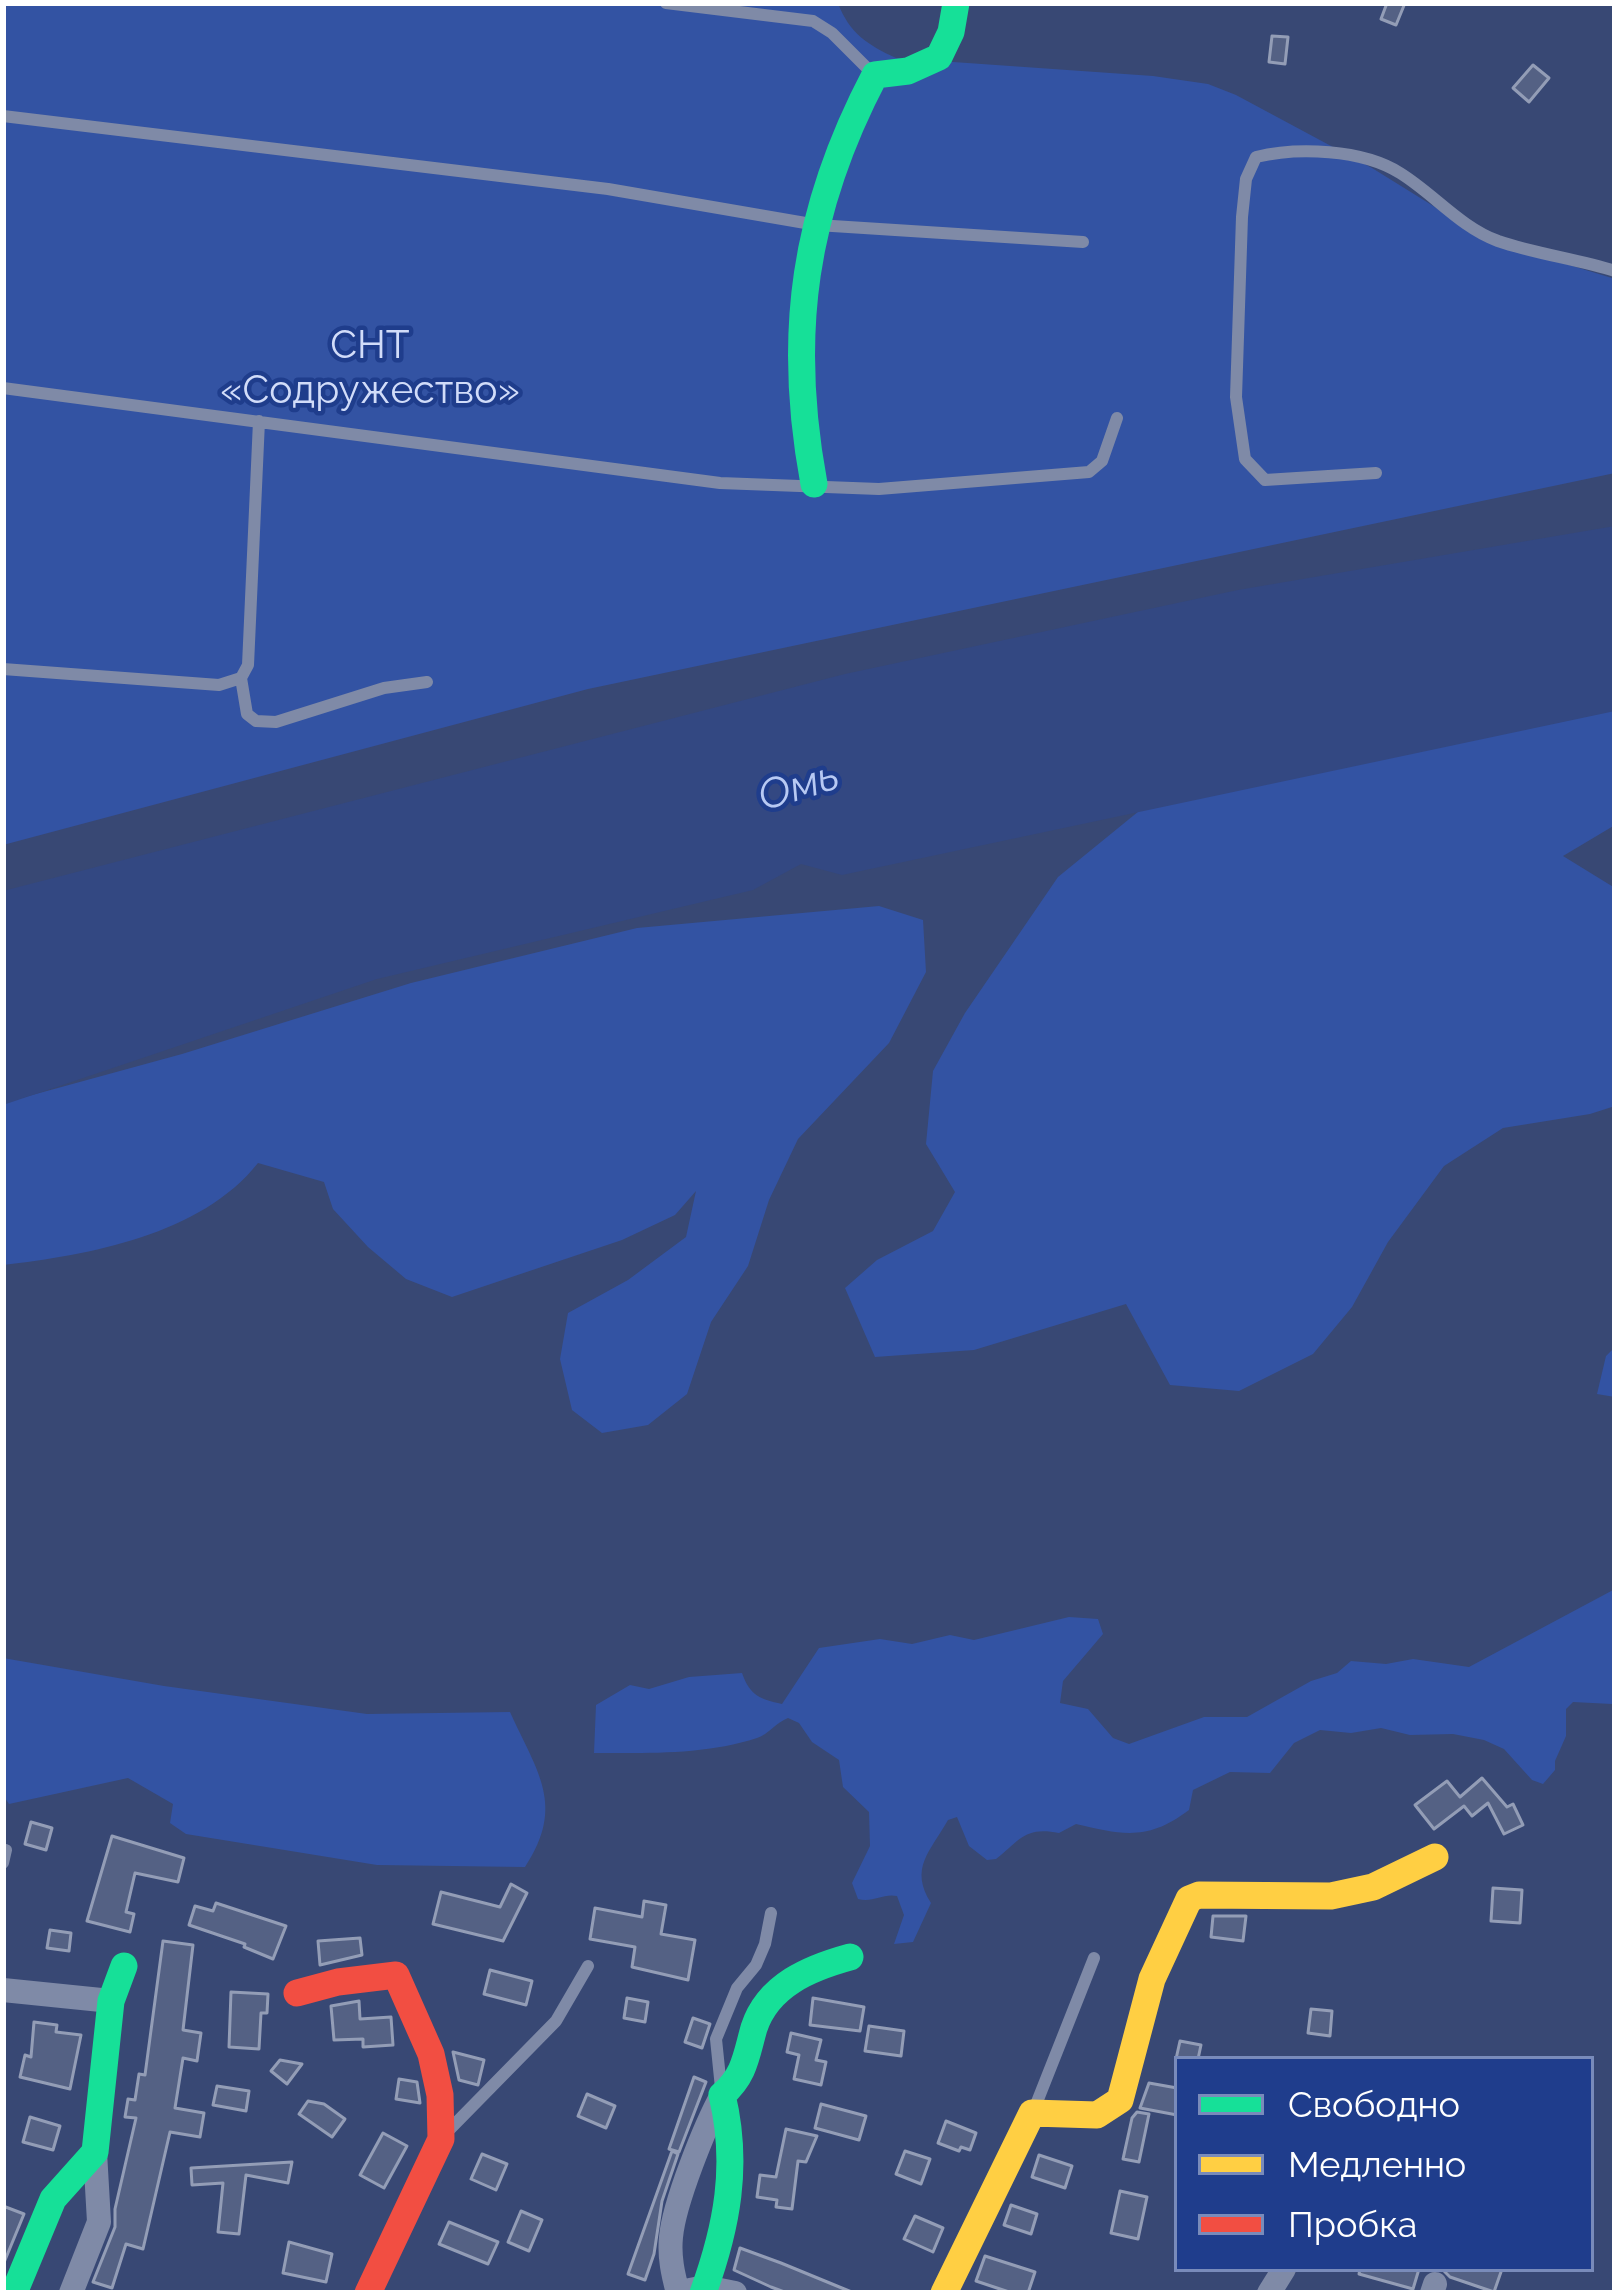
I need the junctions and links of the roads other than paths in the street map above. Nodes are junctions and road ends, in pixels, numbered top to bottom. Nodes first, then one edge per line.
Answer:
1 (666, 3) edge
2 (956, 3) edge
3 (875, 75) junction
4 (3, 116) edge
5 (817, 225) junction
6 (1083, 242) dead end
7 (1615, 271) edge
8 (3, 388) edge
9 (1117, 418) dead end
10 (259, 421) junction
11 (1376, 473) dead end
12 (814, 484) junction
13 (3, 669) edge
14 (241, 678) junction
15 (427, 682) dead end
16 (1435, 1858) dead end
17 (771, 1913) dead end
18 (850, 1957) dead end
19 (1094, 1958) dead end
20 (124, 1966) dead end
21 (588, 1966) dead end
22 (3, 1990) edge
23 (297, 1994) dead end
24 (111, 2000) junction
25 (722, 2096) junction
26 (1032, 2113) junction
27 (441, 2139) junction
28 (95, 2152) junction
29 (691, 2291) edge
30 (14, 2293) edge
31 (71, 2293) edge
32 (368, 2293) edge
33 (735, 2293) edge
34 (944, 2293) edge

1 - 3 lane
2 - 3 street
3 - 5 street
4 - 5 lane
5 - 6 lane
5 - 12 street
7 - 11 lane
8 - 10 lane
9 - 12 lane
10 - 12 lane
10 - 14 lane
13 - 14 lane
14 - 15 lane
16 - 26 street
17 - 25 lane
18 - 25 street
19 - 26 lane
20 - 24 street
21 - 27 lane
22 - 24 street
23 - 27 street
24 - 28 street
25 - 29 street
25 - 29 street
26 - 34 street
27 - 32 street
28 - 30 street
28 - 31 street
29 - 33 street

